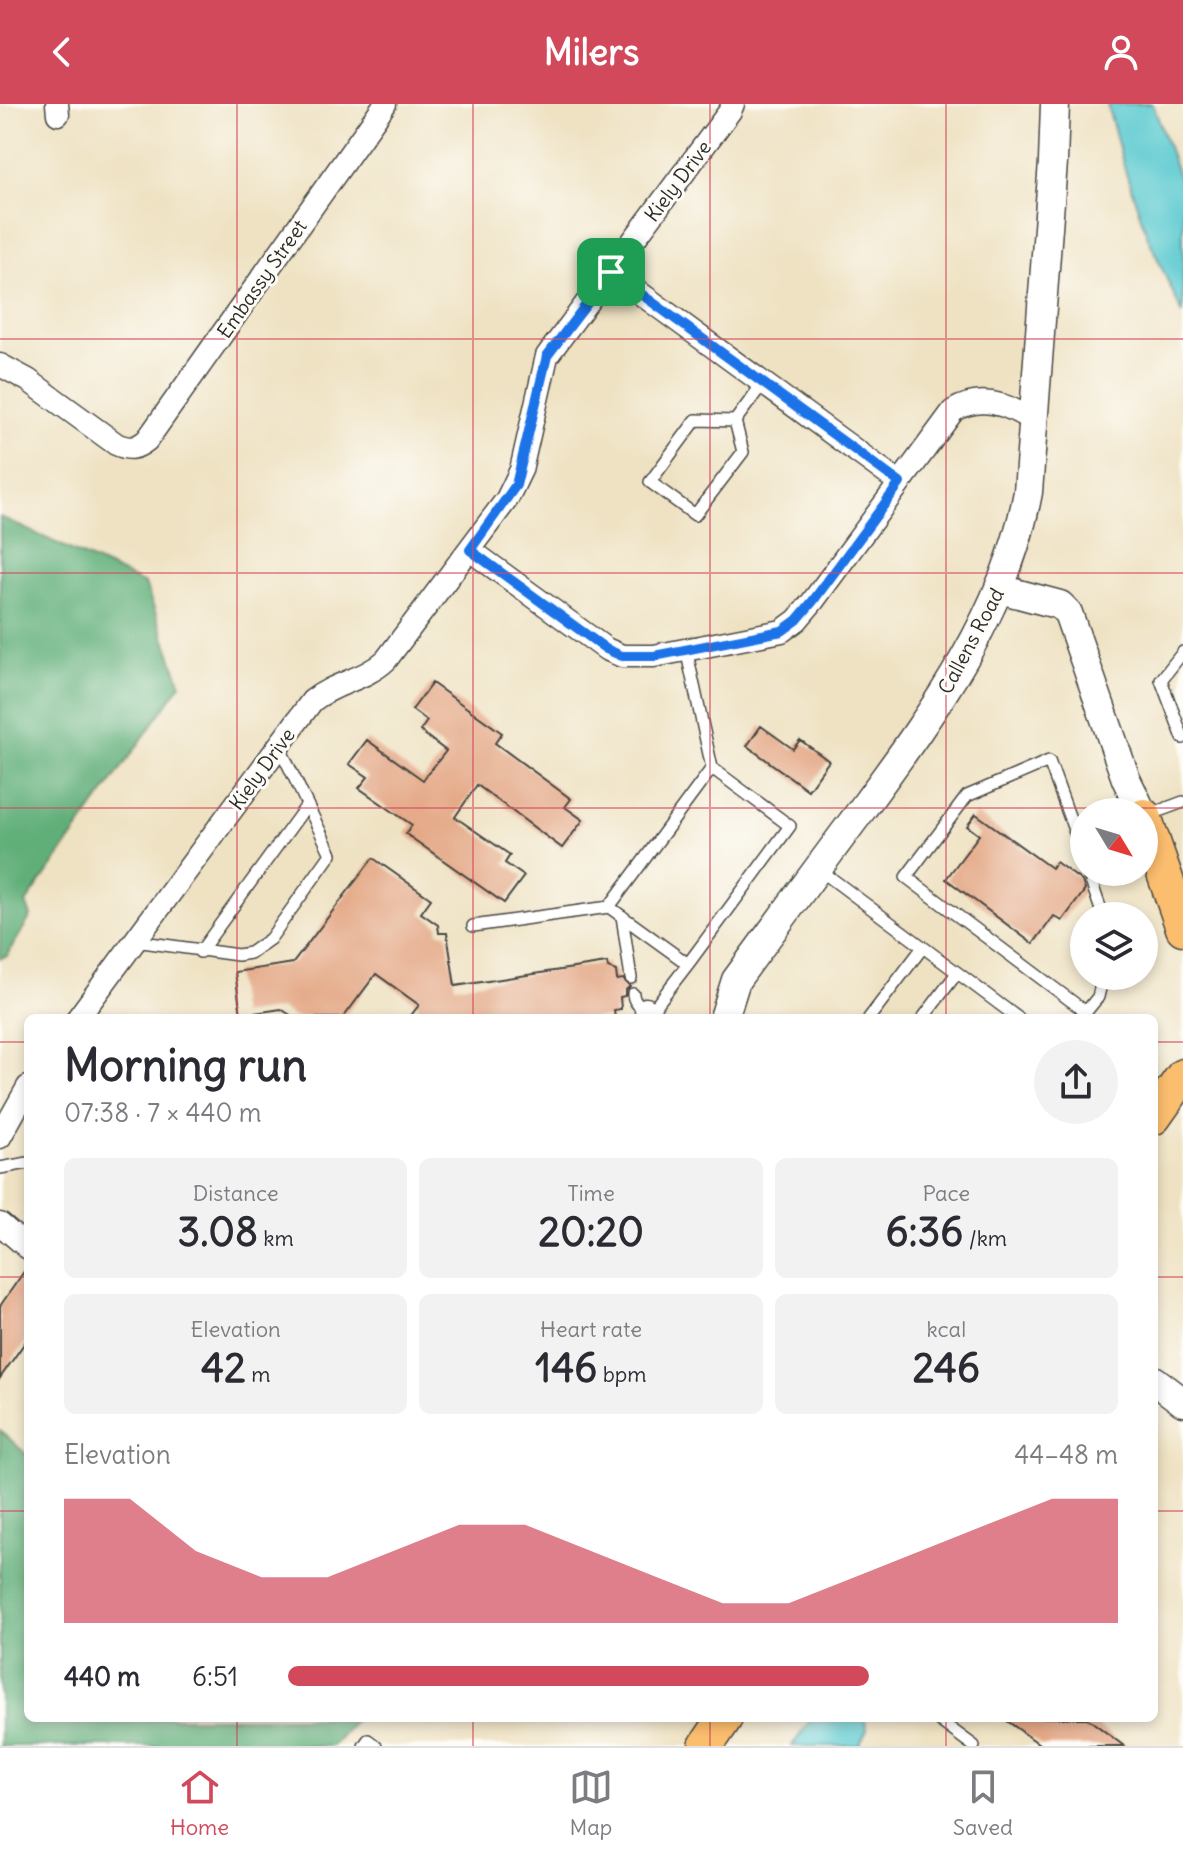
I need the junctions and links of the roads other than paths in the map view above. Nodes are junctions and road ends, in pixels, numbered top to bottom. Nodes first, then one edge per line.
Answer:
1 (733, 104) edge
2 (1055, 104) edge
3 (379, 106) edge
4 (611, 272) junction
5 (0, 365) edge
6 (763, 383) junction
7 (735, 421) junction
8 (1033, 421) junction
9 (900, 483) junction
10 (470, 550) junction
11 (1000, 589) junction
12 (686, 649) junction
13 (1183, 652) edge
14 (1183, 738) edge
15 (279, 746) junction
16 (712, 768) junction
17 (1136, 798) edge
18 (1183, 802) edge
19 (307, 805) junction
20 (1158, 810) edge
21 (1070, 812) edge
22 (1158, 856) edge
23 (818, 869) junction
24 (609, 907) junction
25 (622, 916) junction
26 (473, 926) dead end
27 (1183, 928) edge
28 (135, 941) junction
29 (923, 947) junction
30 (200, 952) junction
31 (688, 964) junction
32 (957, 973) junction
33 (631, 978) dead end
34 (1100, 990) edge
35 (642, 1007) edge
36 (81, 1014) edge
37 (725, 1014) edge
38 (872, 1014) edge
39 (926, 1014) edge
40 (1013, 1014) edge
41 (1082, 1014) edge
42 (1084, 1014) edge
43 (1183, 1076) edge
44 (24, 1094) edge
45 (1158, 1111) edge
46 (0, 1137) edge
47 (24, 1164) edge
48 (0, 1168) edge
49 (2, 1230) edge
50 (24, 1245) edge
51 (1158, 1383) edge
52 (1183, 1402) edge
53 (722, 1722) edge
54 (941, 1722) edge
55 (364, 1746) edge
56 (376, 1746) edge
57 (706, 1746) edge
58 (974, 1746) edge

1 - 4 street, Kiely Drive
2 - 8 street, Callens Road
3 - 5 street, Embassy Street
4 - 6 street
4 - 10 street, Kiely Drive
6 - 7 lane
6 - 9 street
7 - 7 lane
8 - 9 street
8 - 11 street, Callens Road
9 - 12 street
10 - 12 street
10 - 15 street, Kiely Drive
11 - 17 street
11 - 23 street, Callens Road
12 - 16 lane
13 - 14 lane
15 - 19 lane
15 - 28 street, Kiely Drive
16 - 24 lane
16 - 31 lane
18 - 20 lane
19 - 30 lane
19 - 30 lane
21 - 41 lane
22 - 27 main road
23 - 29 lane
23 - 37 street, Callens Road
24 - 25 lane
24 - 26 lane
25 - 31 lane
25 - 33 lane
28 - 30 lane
28 - 36 street, Kiely Drive
29 - 32 lane
29 - 38 lane
31 - 35 lane
32 - 39 lane
32 - 40 lane
34 - 42 lane
43 - 45 main road
44 - 46 street
47 - 48 lane
49 - 50 street
51 - 52 street
53 - 57 main road
54 - 58 lane
55 - 56 lane

